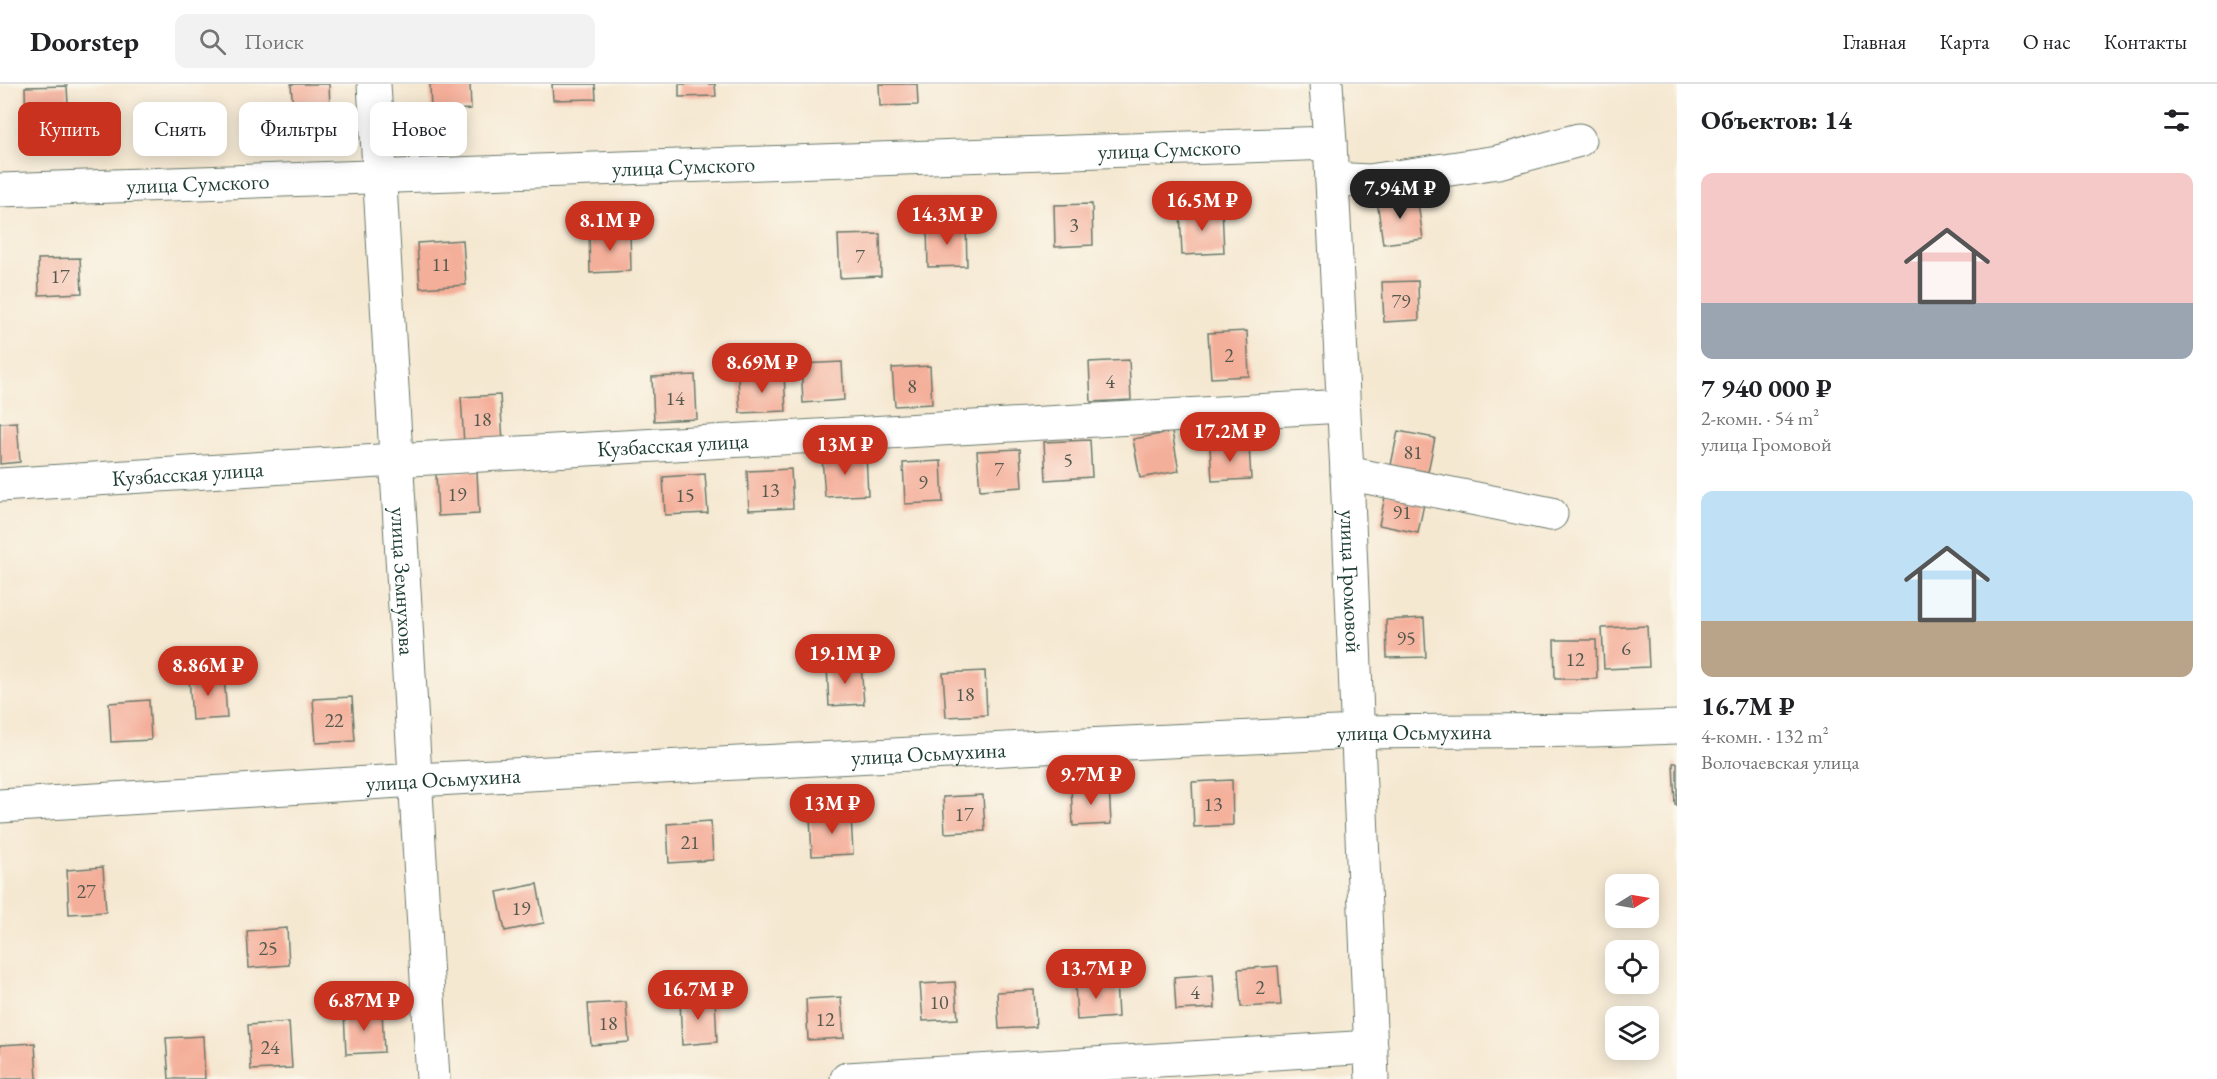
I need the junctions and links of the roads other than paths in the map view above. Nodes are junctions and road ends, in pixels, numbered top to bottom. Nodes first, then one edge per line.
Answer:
1 (374, 84) edge
2 (1326, 84) edge
3 (1579, 140) dead end
4 (1330, 143) junction
5 (379, 177) junction
6 (1332, 179) junction
7 (0, 190) edge
8 (1343, 406) junction
9 (395, 460) junction
10 (1347, 473) junction
11 (0, 485) edge
12 (1551, 513) dead end
13 (1677, 727) edge
14 (1358, 732) junction
15 (416, 780) junction
16 (0, 806) edge
17 (1371, 1047) junction
18 (433, 1079) edge
19 (847, 1079) edge
20 (1372, 1079) edge

1 - 5 street, улица Земнухова
2 - 4 street, улица Громовой
3 - 6 street
4 - 5 street, улица Сумского
4 - 6 street, улица Громовой
5 - 7 street, улица Сумского
5 - 9 street, улица Земнухова
6 - 8 street, улица Громовой
8 - 9 street, Кузбасская улица
8 - 10 street, улица Громовой
9 - 11 street, Кузбасская улица
9 - 15 street, улица Земнухова
10 - 12 street
10 - 14 street, улица Громовой
13 - 14 street, улица Осьмухина
14 - 15 street, улица Осьмухина
14 - 17 street, улица Громовой
15 - 16 street, улица Осьмухина
15 - 18 street, улица Земнухова
17 - 19 street
17 - 20 street, улица Громовой

